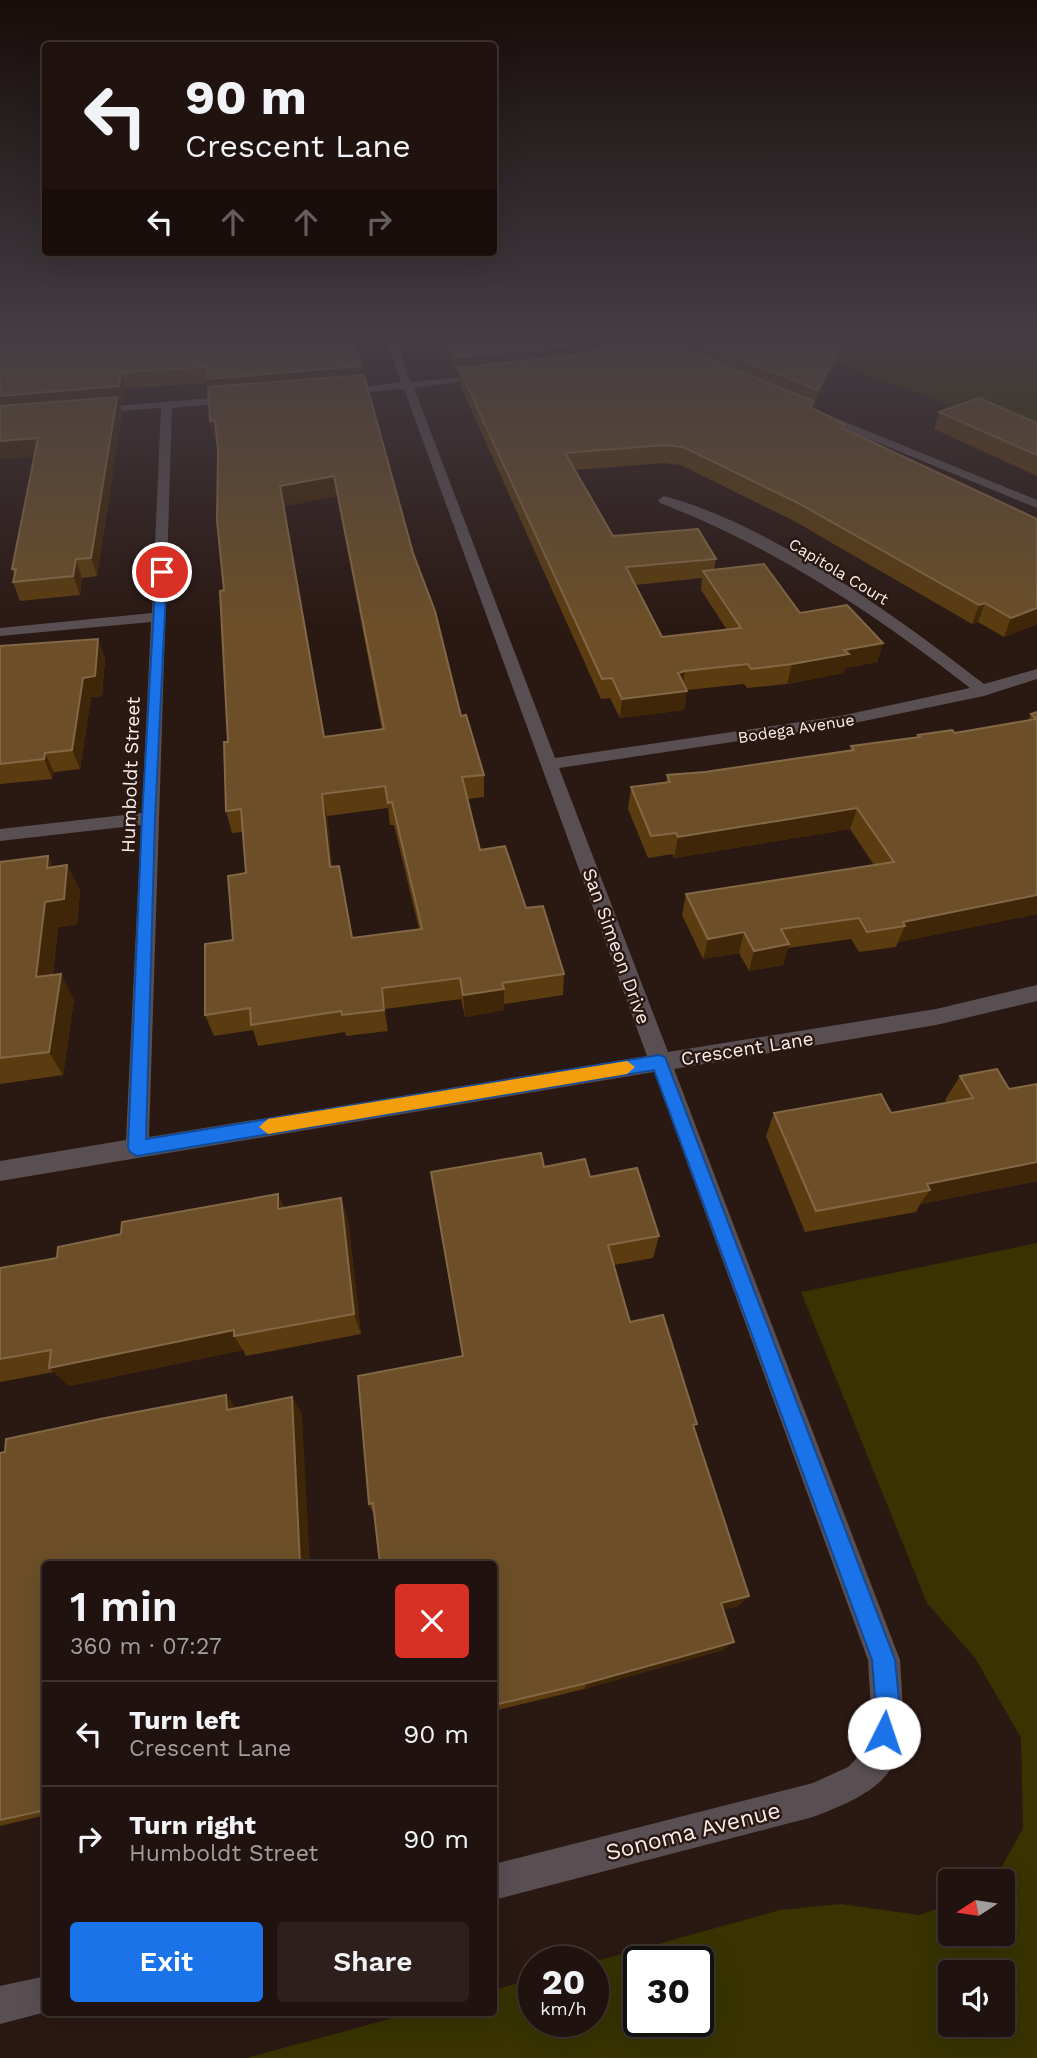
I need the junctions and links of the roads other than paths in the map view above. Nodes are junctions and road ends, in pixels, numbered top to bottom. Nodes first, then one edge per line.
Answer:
1 (166, 434) edge
2 (426, 434) edge
3 (866, 434) edge
4 (664, 500) dead end
5 (1037, 504) edge
6 (158, 617) junction
7 (0, 632) edge
8 (1037, 674) edge
9 (984, 691) junction
10 (551, 764) junction
11 (148, 818) junction
12 (0, 835) edge
13 (1037, 993) edge
14 (659, 1062) junction
15 (137, 1148) junction
16 (0, 1171) edge
17 (881, 1757) joint
18 (497, 1881) edge
19 (42, 1995) edge
20 (0, 2005) edge

1 - 6 street, Humboldt Street
2 - 10 street, San Simeon Drive
3 - 5 street
4 - 9 street, Capitola Court
6 - 7 street
6 - 11 street, Humboldt Street
8 - 9 street, Bodega Avenue
9 - 10 street, Bodega Avenue
10 - 14 street, San Simeon Drive
11 - 12 street
11 - 15 street, Humboldt Street
13 - 14 street, Crescent Lane
14 - 15 street, Crescent Lane
14 - 17 street, San Simeon Drive
15 - 16 street, Crescent Lane
17 - 18 street, Sonoma Avenue
19 - 20 street

